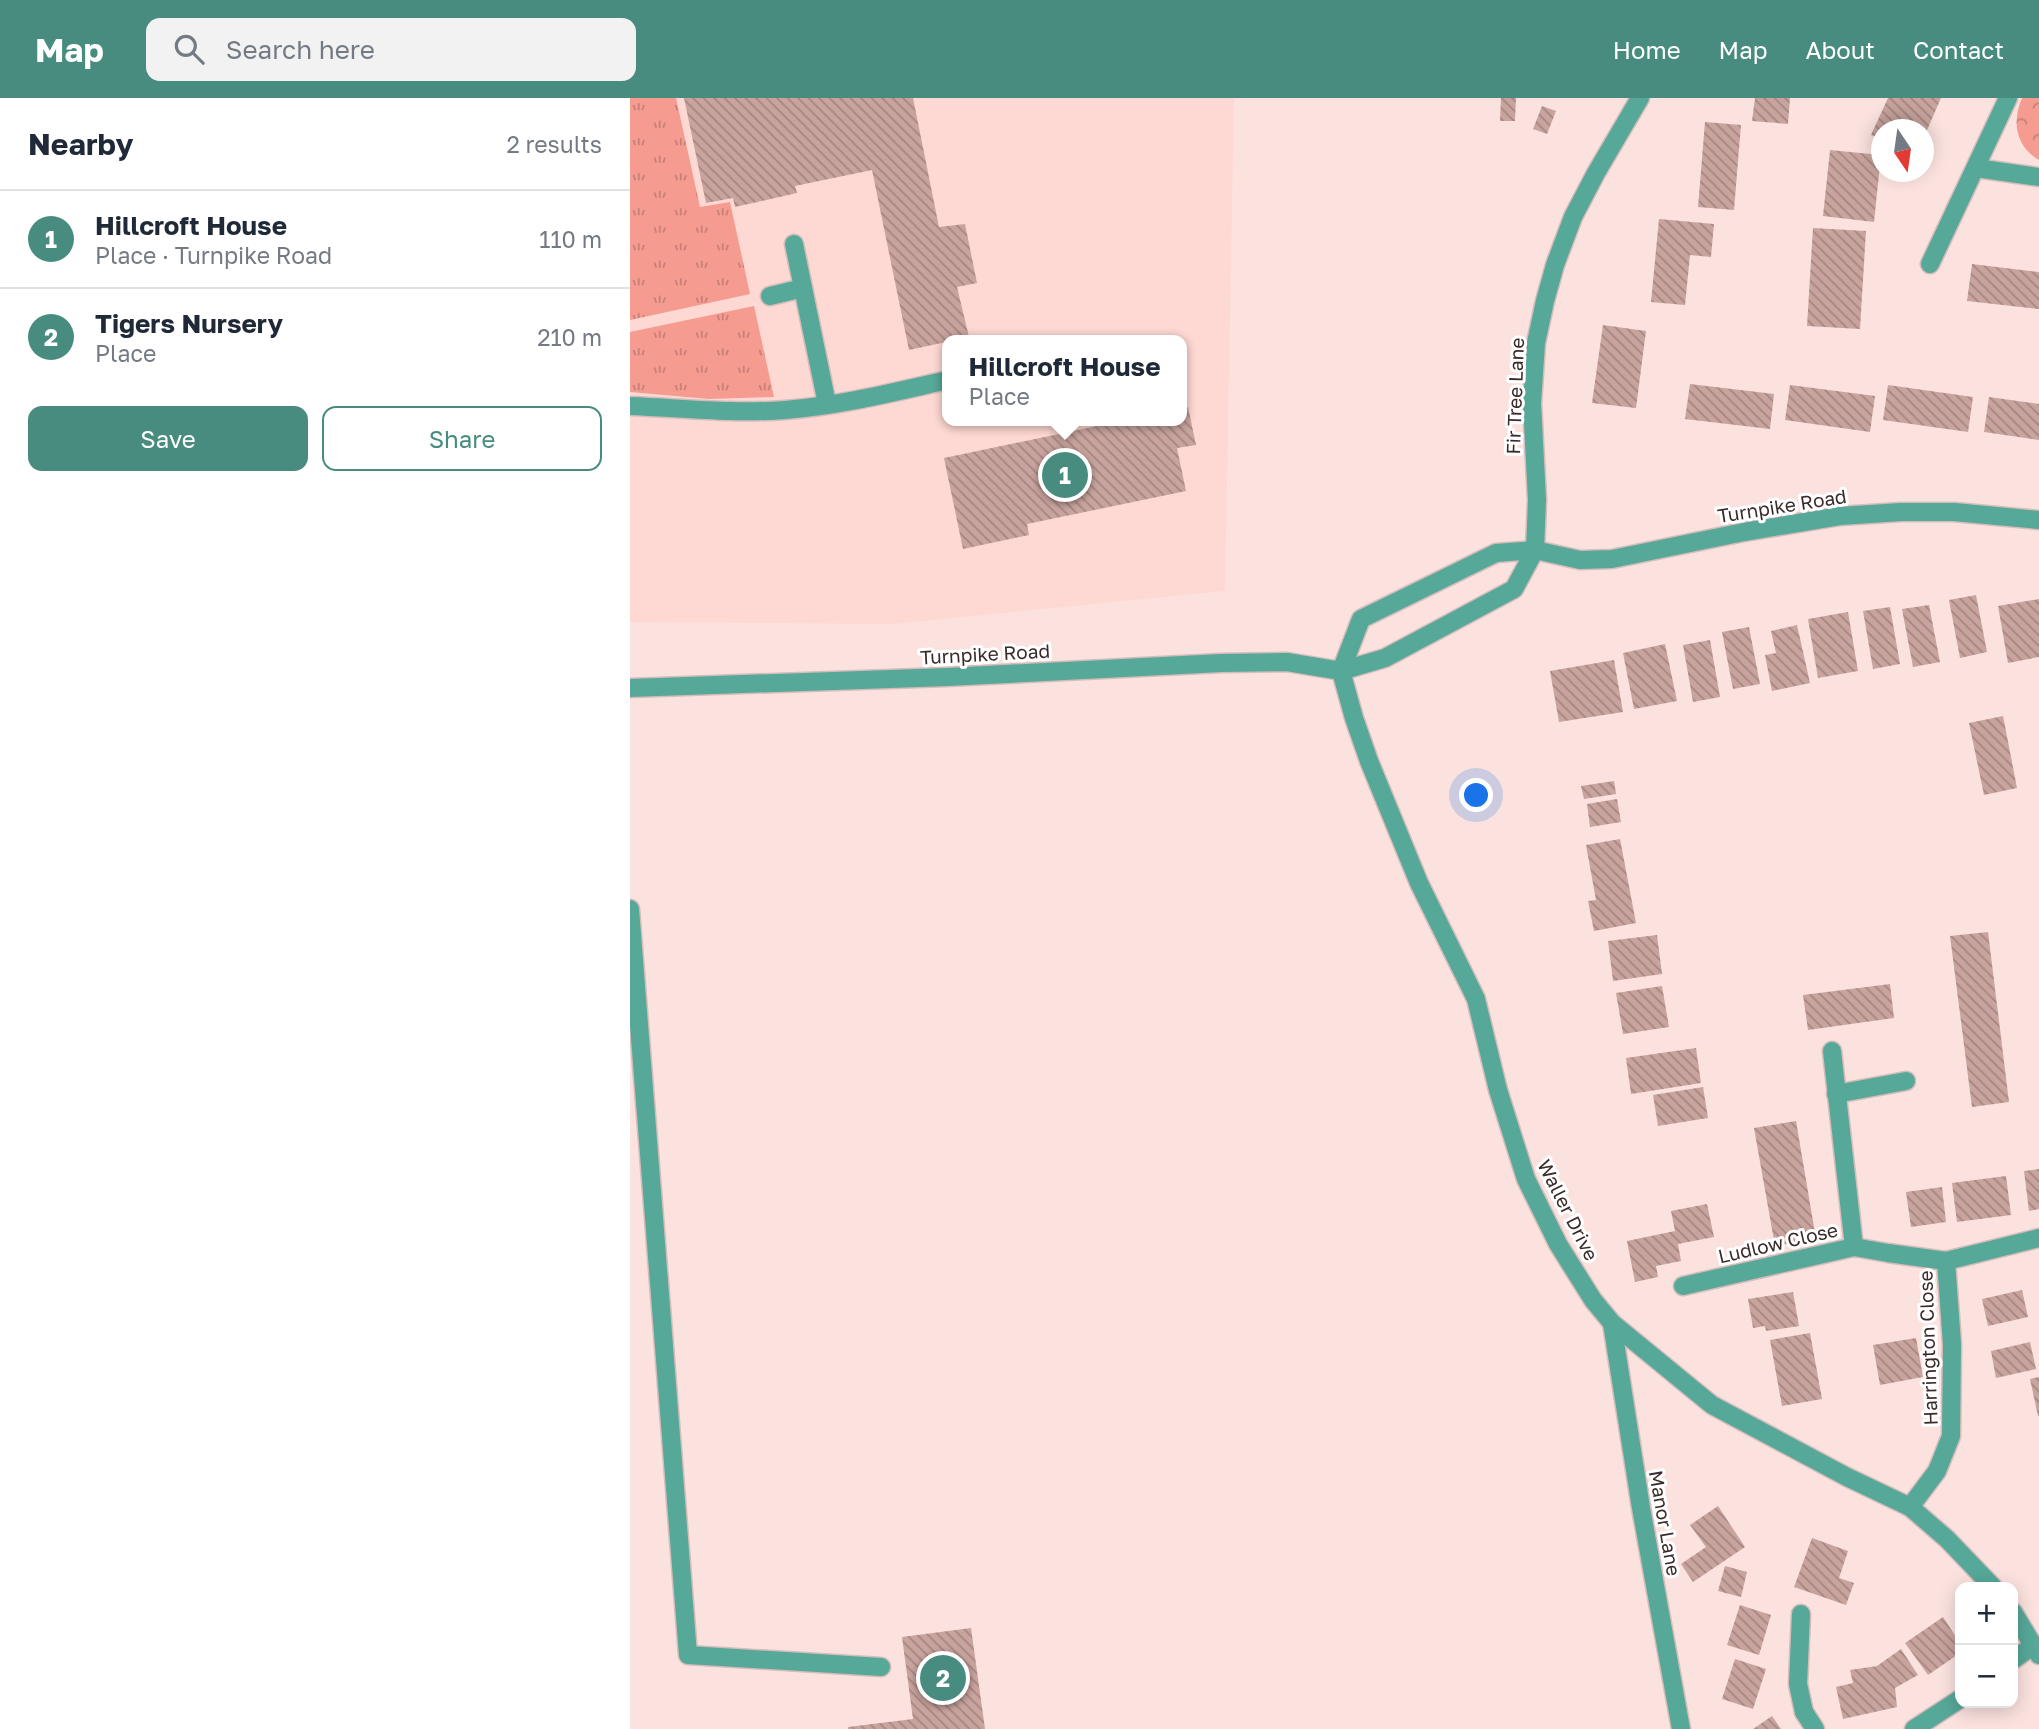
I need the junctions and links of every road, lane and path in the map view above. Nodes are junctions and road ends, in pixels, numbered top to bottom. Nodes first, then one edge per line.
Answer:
1 (1640, 98) edge
2 (2008, 98) edge
3 (1976, 168) junction
4 (2039, 177) edge
5 (794, 244) dead end
6 (1930, 264) dead end
7 (803, 288) junction
8 (770, 296) dead end
9 (942, 381) edge
10 (827, 404) junction
11 (630, 406) edge
12 (2039, 520) edge
13 (1535, 550) junction
14 (1341, 671) junction
15 (630, 688) edge
16 (630, 909) edge
17 (1832, 1051) dead end
18 (1906, 1081) dead end
19 (1836, 1094) junction
20 (2039, 1238) edge
21 (1854, 1247) junction
22 (1946, 1261) junction
23 (1683, 1286) dead end
24 (1612, 1323) junction
25 (1910, 1507) junction
26 (1988, 1582) edge
27 (1801, 1614) dead end
28 (2018, 1620) edge
29 (2036, 1650) edge
30 (2018, 1658) edge
31 (881, 1667) dead end
32 (1955, 1702) edge
33 (1681, 1729) edge
34 (1815, 1729) edge
35 (1914, 1729) edge

1 - 13 street, Fir Tree Lane
2 - 3 street
3 - 4 street
3 - 6 street
5 - 7 street
7 - 8 street
7 - 10 street
9 - 10 street
10 - 11 street
12 - 13 street, Turnpike Road
13 - 14 street, Turnpike Road
13 - 14 street, Turnpike Road
14 - 15 street, Turnpike Road
14 - 24 street, Waller Drive
16 - 31 street
17 - 19 street, Ludlow Close
18 - 19 street
19 - 21 street, Ludlow Close
20 - 22 street, Harrington Close
21 - 22 street, Harrington Close
21 - 23 street, Ludlow Close
22 - 25 street, Harrington Close
24 - 25 street, Waller Drive
24 - 33 street, Manor Lane
25 - 26 street, Waller Drive
27 - 34 street
28 - 29 street
29 - 30 street
32 - 35 street

